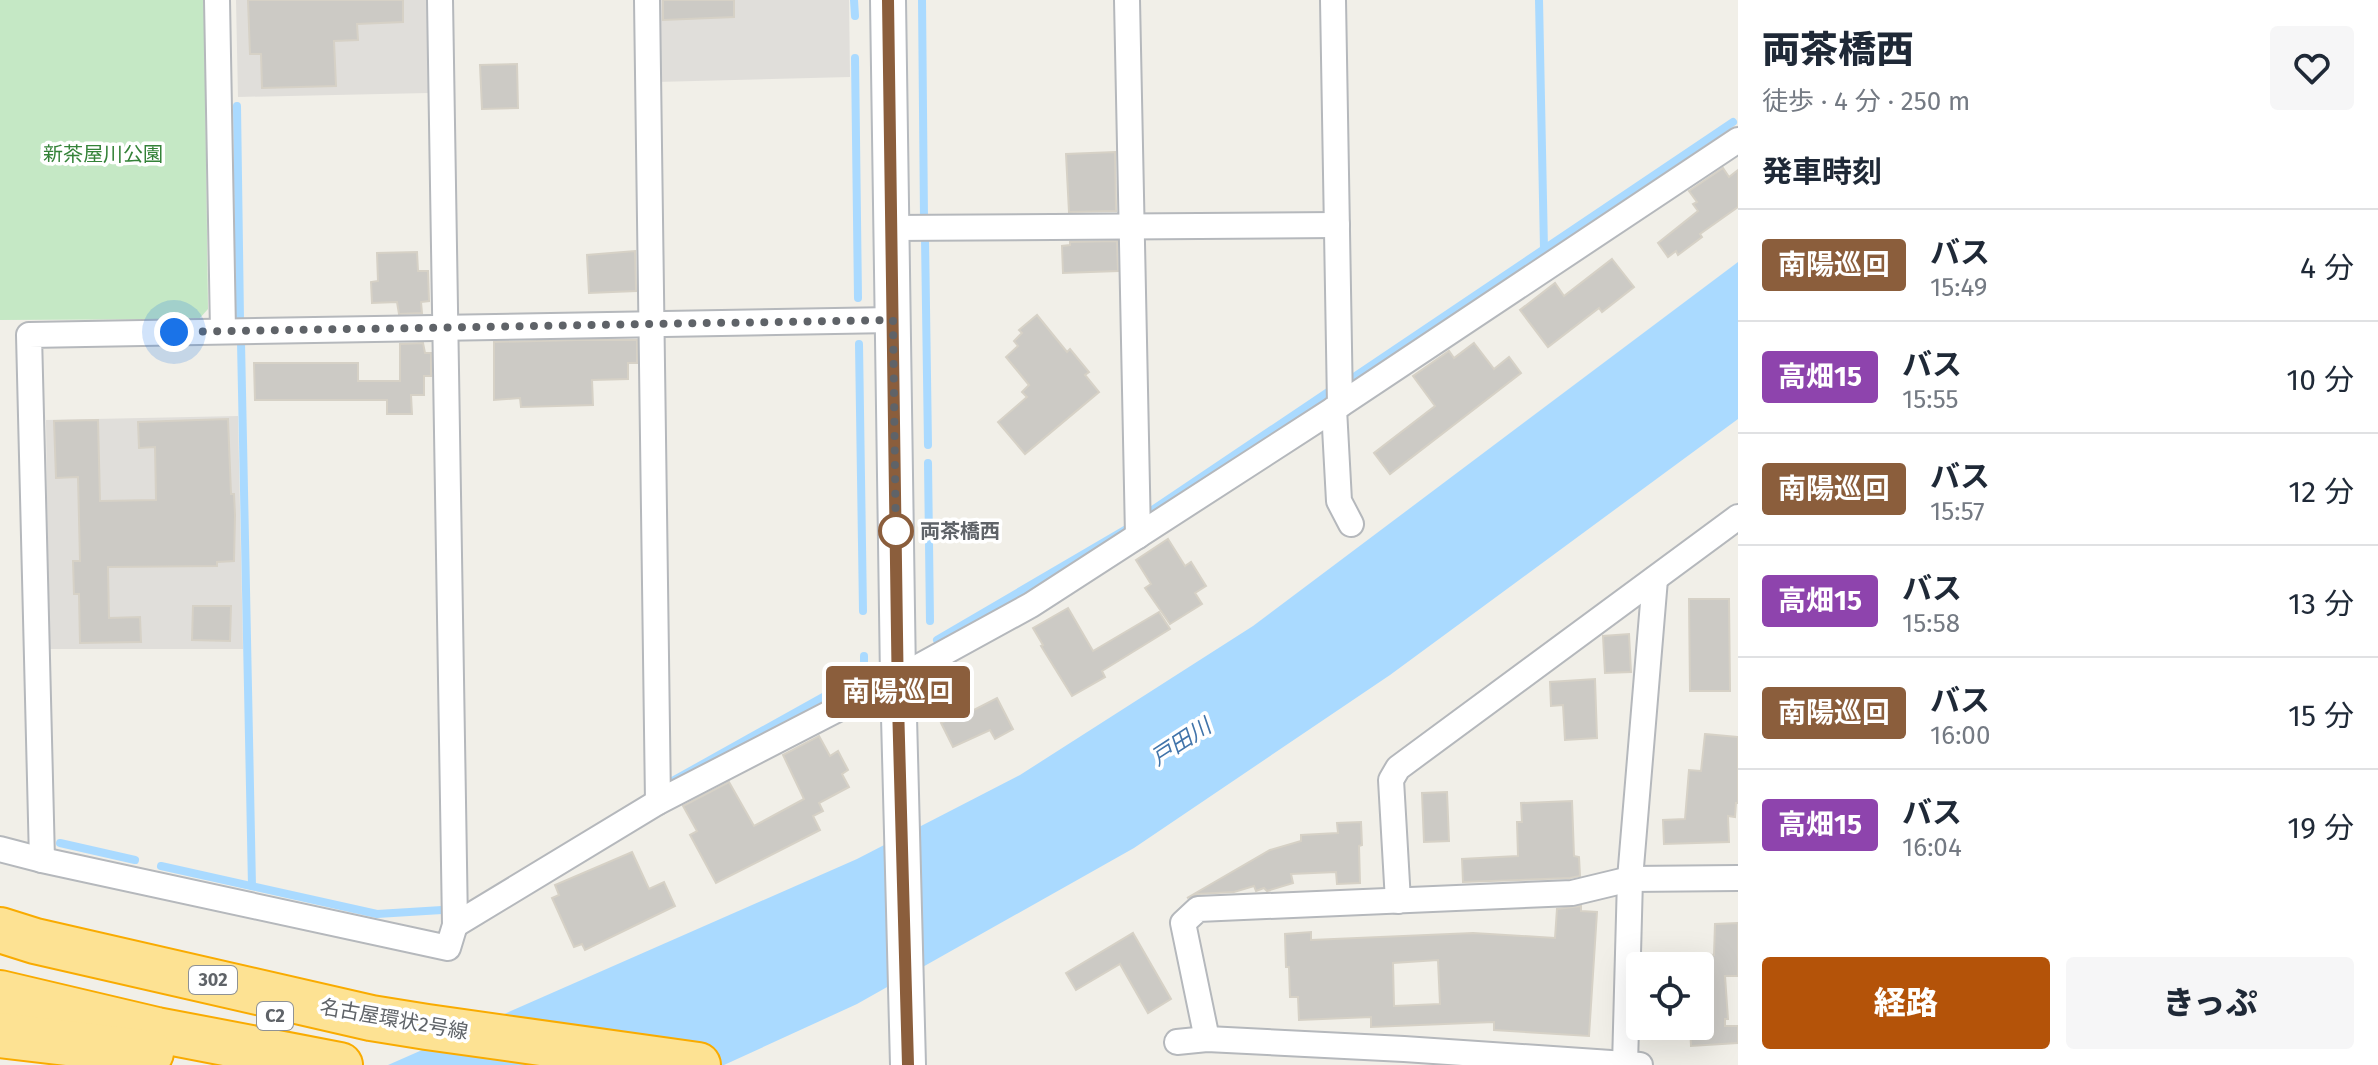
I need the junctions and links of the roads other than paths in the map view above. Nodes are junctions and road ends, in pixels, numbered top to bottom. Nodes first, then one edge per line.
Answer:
1 (217, 0) edge
2 (440, 0) edge
3 (647, 0) edge
4 (888, 0) edge
5 (1127, 0) edge
6 (1333, 0) edge
7 (1738, 140) edge
8 (1337, 225) junction
9 (1132, 226) junction
10 (891, 228) junction
11 (893, 320) junction
12 (651, 323) junction
13 (445, 326) junction
14 (223, 331) junction
15 (1337, 407) junction
16 (1738, 517) edge
17 (1351, 524) dead end
18 (1138, 536) junction
19 (1655, 579) junction
20 (898, 678) junction
21 (658, 802) junction
22 (0, 849) edge
23 (42, 860) junction
24 (1738, 878) edge
25 (1630, 879) junction
26 (1398, 901) junction
27 (0, 907) edge
28 (455, 925) junction
29 (0, 930) edge
30 (0, 954) edge
31 (214, 980) junction
32 (0, 993) edge
33 (0, 1011) edge
34 (0, 1035) edge
35 (1207, 1039) junction
36 (1177, 1042) dead end
37 (219, 1063) edge
38 (340, 1065) edge
39 (552, 1065) edge
40 (698, 1065) edge
41 (908, 1065) edge
42 (1626, 1065) edge
43 (1640, 1065) edge

1 - 14 street
2 - 13 street
3 - 12 street
4 - 10 street
5 - 9 street
6 - 8 street
7 - 15 street
8 - 9 street
8 - 15 street
9 - 10 street
9 - 18 street
10 - 11 street
11 - 12 street
11 - 20 street
12 - 13 street
12 - 21 street
13 - 14 street
13 - 28 street
14 - 23 street
15 - 17 street
15 - 18 street
16 - 19 street
18 - 20 street
19 - 25 street
19 - 26 street
20 - 21 street
20 - 41 street
21 - 28 street
22 - 23 street
23 - 28 street
24 - 25 street
25 - 26 street
25 - 42 street
26 - 35 street
27 - 31 highway
29 - 31 highway, 名古屋環状2号線 / 302
30 - 39 highway, C2
31 - 40 highway, 名古屋環状2号線 / 302
32 - 38 highway, C2
33 - 37 highway
34 - 37 highway
35 - 36 street
35 - 42 street
42 - 43 street

